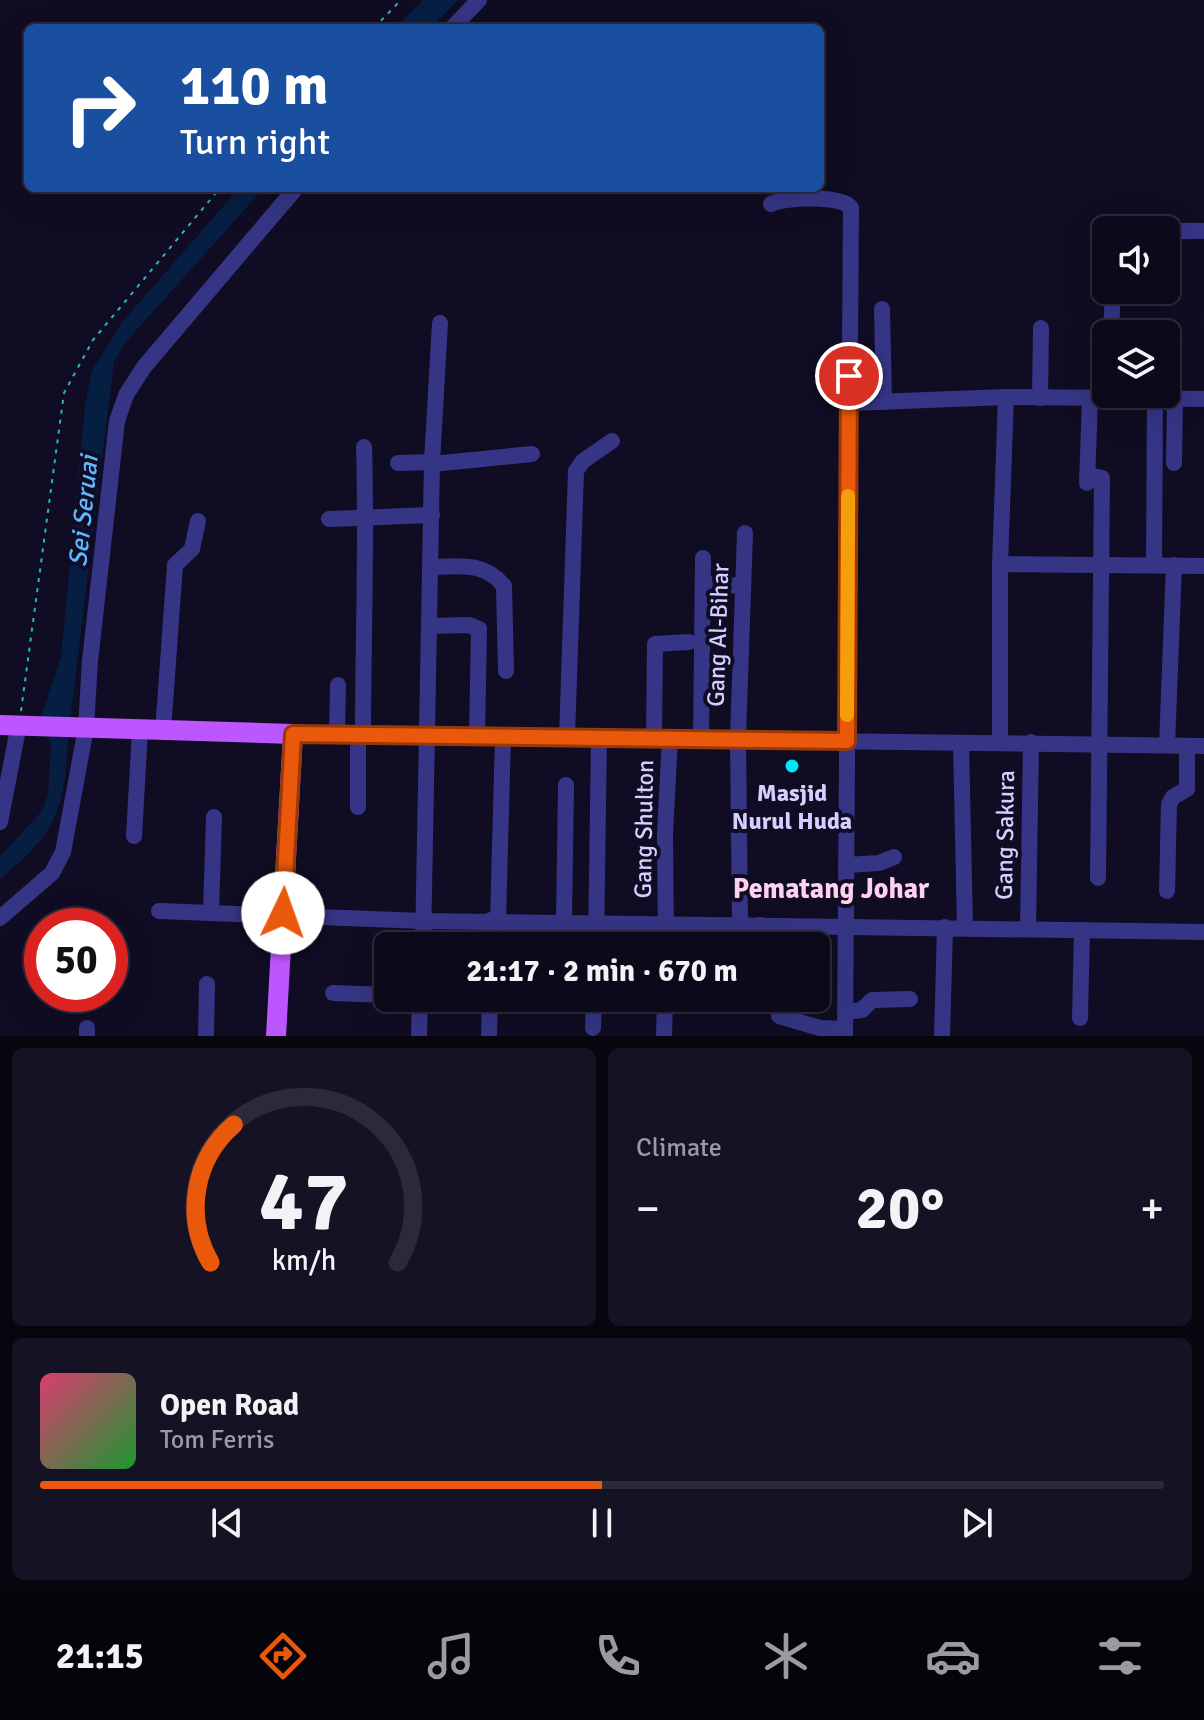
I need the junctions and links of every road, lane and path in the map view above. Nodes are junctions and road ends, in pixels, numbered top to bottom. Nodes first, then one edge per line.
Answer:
1 (401, 0) edge
2 (479, 0) edge
3 (378, 24) edge
4 (456, 24) edge
5 (217, 192) edge
6 (293, 192) edge
7 (771, 204) dead end
8 (1180, 230) edge
9 (1204, 231) edge
10 (882, 309) dead end
11 (440, 323) dead end
12 (1041, 328) dead end
13 (1006, 397) junction
14 (1092, 397) edge
15 (1040, 398) junction
16 (1180, 399) edge
17 (1204, 399) edge
18 (884, 402) junction
19 (849, 403) junction
20 (1099, 408) edge
21 (1155, 408) edge
22 (1175, 408) edge
23 (612, 441) dead end
24 (364, 447) dead end
25 (532, 454) dead end
26 (398, 463) dead end
27 (432, 463) junction
28 (1174, 463) dead end
29 (432, 515) junction
30 (366, 518) junction
31 (329, 519) dead end
32 (198, 521) dead end
33 (745, 533) dead end
34 (703, 558) dead end
35 (1000, 564) junction
36 (1154, 565) junction
37 (1174, 565) junction
38 (1104, 566) junction
39 (1204, 566) edge
40 (432, 567) junction
41 (704, 584) junction
42 (743, 586) junction
43 (431, 626) junction
44 (689, 642) dead end
45 (506, 671) dead end
46 (338, 685) dead end
47 (15, 724) edge
48 (82, 728) junction
49 (140, 730) junction
50 (163, 731) junction
51 (293, 734) junction
52 (337, 735) junction
53 (360, 735) junction
54 (429, 736) junction
55 (477, 736) junction
56 (503, 736) junction
57 (567, 737) junction
58 (599, 737) junction
59 (662, 738) junction
60 (701, 738) junction
61 (738, 738) junction
62 (847, 741) junction
63 (1000, 741) junction
64 (1031, 742) junction
65 (961, 743) junction
66 (1101, 744) junction
67 (1167, 745) junction
68 (1196, 746) edge
69 (566, 785) dead end
70 (358, 807) dead end
71 (214, 817) dead end
72 (0, 822) edge
73 (134, 836) dead end
74 (894, 857) dead end
75 (846, 865) junction
76 (1098, 878) dead end
77 (1167, 891) dead end
78 (159, 911) dead end
79 (211, 912) junction
80 (283, 913) junction
81 (0, 918) edge
82 (494, 920) junction
83 (564, 920) junction
84 (597, 920) junction
85 (424, 921) junction
86 (667, 922) junction
87 (740, 924) junction
88 (760, 925) junction
89 (846, 927) junction
90 (945, 927) junction
91 (965, 927) junction
92 (1028, 929) junction
93 (1082, 930) junction
94 (424, 932) edge
95 (493, 932) edge
96 (597, 932) edge
97 (667, 932) edge
98 (760, 932) edge
99 (1204, 932) edge
100 (207, 984) dead end
101 (333, 993) dead end
102 (374, 994) edge
103 (910, 999) dead end
104 (420, 1012) edge
105 (490, 1012) edge
106 (594, 1012) edge
107 (665, 1012) edge
108 (845, 1012) junction
109 (779, 1016) dead end
110 (1080, 1018) dead end
111 (593, 1028) dead end
112 (845, 1033) edge
113 (206, 1036) edge
114 (276, 1036) edge
115 (419, 1036) edge
116 (489, 1036) edge
117 (664, 1036) edge
118 (942, 1036) edge

1 - 3 path
2 - 4 street
5 - 47 path
6 - 48 street
7 - 19 street
8 - 9 street
10 - 18 street
11 - 27 street
12 - 15 street
13 - 15 street
13 - 18 street
13 - 35 street
14 - 15 street
16 - 17 street
18 - 19 street
19 - 62 street
20 - 38 street
21 - 36 street
22 - 28 street
23 - 57 street
24 - 30 street
25 - 27 street
26 - 27 street
27 - 29 street
29 - 30 street
29 - 40 street
30 - 31 street
30 - 53 street
32 - 50 street
33 - 42 street, Gang Al-Bihar
34 - 41 street
35 - 38 street
35 - 63 street
36 - 37 street
36 - 38 street
37 - 39 street
37 - 67 street
38 - 66 street
40 - 43 street
40 - 45 street
41 - 42 street
41 - 60 street
42 - 61 street, Gang Al-Bihar
43 - 54 street
43 - 55 street
44 - 59 street, Gang Shulton
46 - 52 street
47 - 48 main road
47 - 72 street
48 - 49 main road
48 - 81 street
49 - 50 main road
49 - 73 street
50 - 51 main road
51 - 52 street
51 - 80 main road
52 - 53 street
53 - 54 street
53 - 70 street
54 - 55 street
54 - 85 street
55 - 56 street
56 - 57 street
56 - 82 street
57 - 58 street
58 - 59 street
58 - 84 street
59 - 60 street
59 - 86 street, Gang Shulton
60 - 61 street
61 - 62 street
61 - 87 street, Gang Al-Bihar
62 - 65 street
62 - 75 street
63 - 64 street
63 - 65 street
64 - 66 street
64 - 92 street, Gang Sakura
65 - 91 street
66 - 67 street
66 - 76 street
67 - 68 street
68 - 77 street
69 - 83 street
71 - 79 street
74 - 75 street
75 - 89 street
78 - 79 street
79 - 80 street
80 - 85 street
80 - 114 main road
82 - 83 street
82 - 85 street
82 - 95 street
83 - 84 street
84 - 86 street
84 - 96 street
85 - 94 street
86 - 87 street
86 - 97 street, Gang Shulton
87 - 88 street
88 - 89 street
88 - 98 street
89 - 90 street
89 - 108 street
90 - 91 street
90 - 118 street
91 - 92 street
92 - 93 street
93 - 99 street
93 - 110 street
100 - 113 street
101 - 102 street
103 - 108 street
104 - 115 street
105 - 116 street
106 - 111 street
107 - 117 street
108 - 112 street
109 - 112 street

